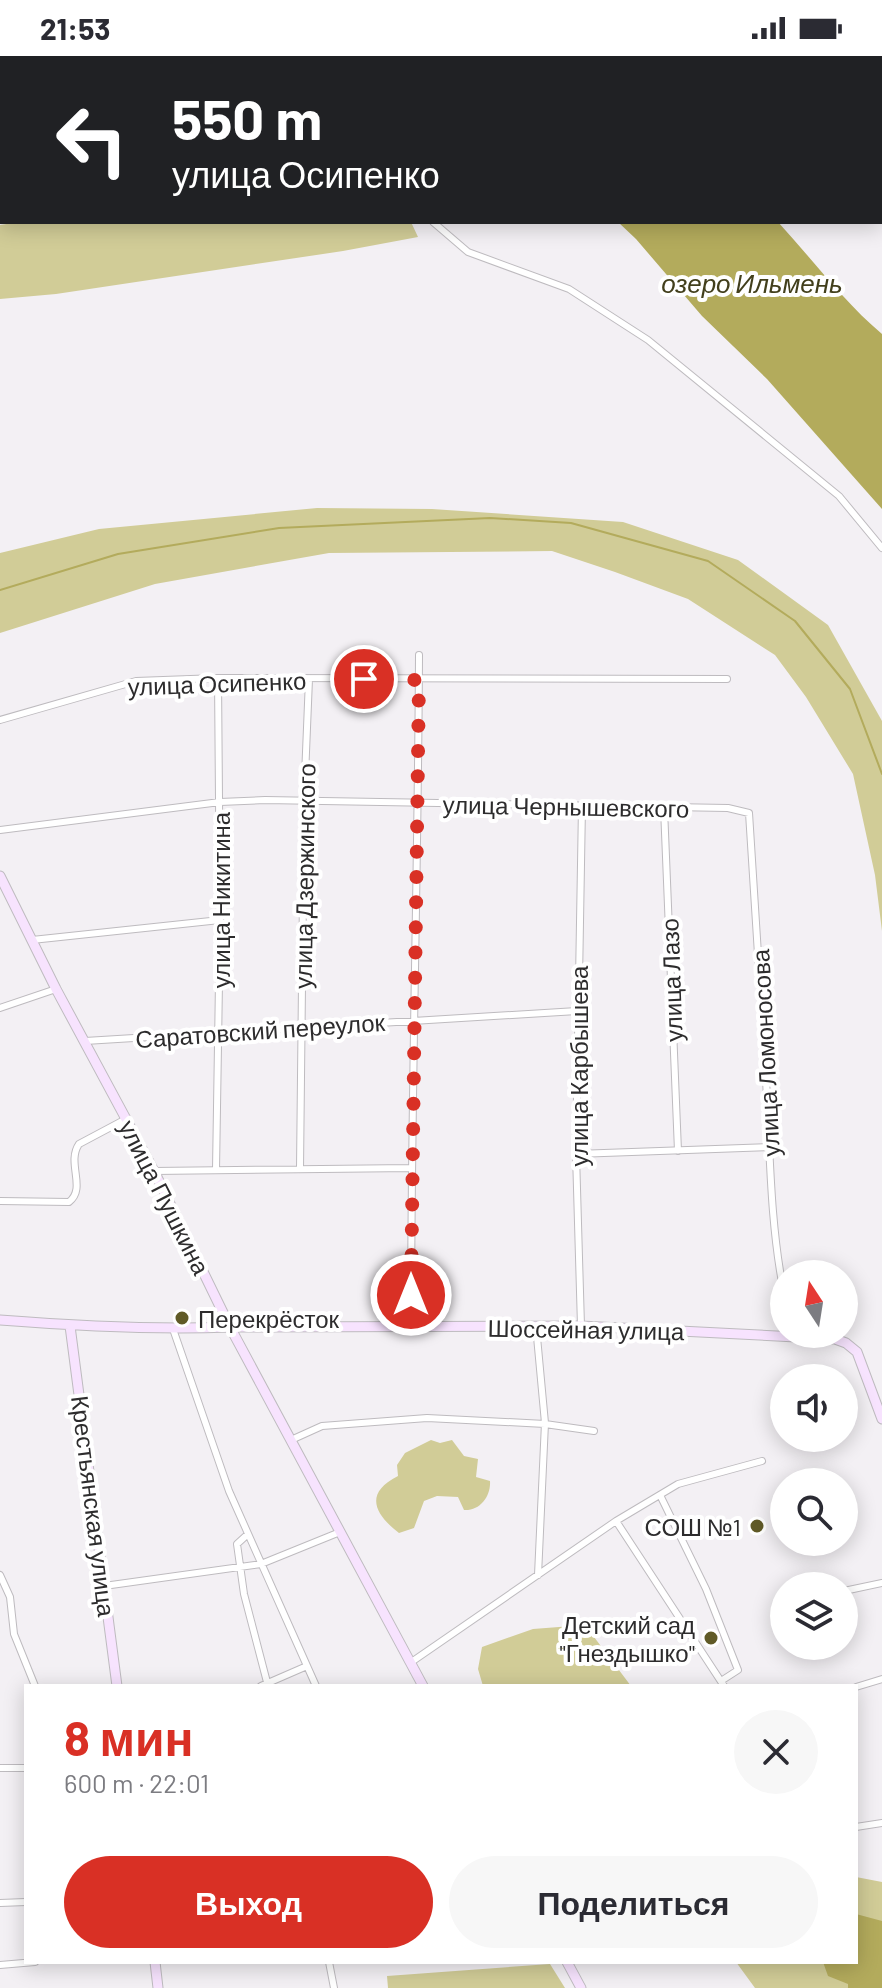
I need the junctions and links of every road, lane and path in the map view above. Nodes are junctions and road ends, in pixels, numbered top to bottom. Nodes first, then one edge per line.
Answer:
1 (435, 224) edge
2 (882, 548) edge
3 (419, 655) dead end
4 (218, 678) junction
5 (309, 679) junction
6 (727, 679) dead end
7 (419, 680) junction
8 (0, 720) edge
9 (304, 801) junction
10 (220, 802) junction
11 (418, 803) junction
12 (582, 806) junction
13 (664, 808) junction
14 (749, 813) joint
15 (0, 830) edge
16 (0, 876) edge
17 (2, 886) edge
18 (220, 920) junction
19 (32, 940) junction
20 (56, 989) junction
21 (0, 1008) edge
22 (577, 1011) junction
23 (415, 1021) junction
24 (301, 1027) junction
25 (219, 1033) junction
26 (85, 1041) junction
27 (126, 1119) junction
28 (769, 1147) junction
29 (678, 1151) junction
30 (576, 1154) junction
31 (411, 1168) junction
32 (300, 1169) junction
33 (216, 1170) junction
34 (154, 1171) junction
35 (0, 1201) edge
36 (778, 1260) edge
37 (0, 1320) edge
38 (70, 1326) junction
39 (536, 1326) junction
40 (581, 1326) junction
41 (230, 1327) junction
42 (411, 1327) junction
43 (173, 1329) junction
44 (770, 1334) edge
45 (853, 1348) edge
46 (882, 1419) edge
47 (545, 1424) junction
48 (594, 1431) dead end
49 (291, 1440) junction
50 (762, 1461) dead end
51 (660, 1495) junction
52 (616, 1521) junction
53 (340, 1532) junction
54 (248, 1534) junction
55 (261, 1564) junction
56 (241, 1566) junction
57 (0, 1575) edge
58 (538, 1575) junction
59 (882, 1583) edge
60 (104, 1586) junction
61 (858, 1588) edge
62 (410, 1663) junction
63 (307, 1666) junction
64 (882, 1679) edge
65 (723, 1683) edge
66 (34, 1684) edge
67 (117, 1684) edge
68 (265, 1684) edge
69 (267, 1684) edge
70 (315, 1684) edge
71 (422, 1684) edge
72 (858, 1686) edge
73 (0, 1768) edge
74 (24, 1768) edge
75 (882, 1823) edge
76 (858, 1827) edge
77 (24, 1902) edge
78 (0, 1903) edge
79 (24, 1963) edge
80 (155, 1964) edge
81 (329, 1964) edge
82 (568, 1964) edge
83 (0, 1965) edge
84 (158, 1988) edge
85 (334, 1988) edge
86 (581, 1988) edge

1 - 2 street
3 - 7 street
4 - 5 street, улица Осипенко
4 - 8 street, улица Осипенко
4 - 10 street, улица Никитина
5 - 7 street, улица Осипенко
5 - 9 street, улица Дзержинского
6 - 7 street, улица Осипенко
7 - 11 street
9 - 10 street, улица Чернышевского
9 - 11 street, улица Чернышевского
9 - 24 street, улица Дзержинского
10 - 15 street, улица Чернышевского
10 - 18 street, улица Никитина
11 - 12 street, улица Чернышевского
11 - 23 street
12 - 13 street, улица Чернышевского
12 - 22 street, улица Карбышева
13 - 14 street, улица Чернышевского
13 - 29 street, улица Лазо
14 - 28 street, улица Ломоносова
16 - 17 main road, улица Пушкина
17 - 19 main road, улица Пушкина
18 - 19 street
18 - 25 street, улица Никитина
19 - 20 main road, улица Пушкина
20 - 21 street
20 - 26 main road, улица Пушкина
22 - 23 street, Саратовский переулок
22 - 30 street, улица Карбышева
23 - 24 street, Саратовский переулок
23 - 31 street
24 - 25 street, Саратовский переулок
24 - 32 street, улица Дзержинского
25 - 26 street, Саратовский переулок
25 - 33 street, улица Никитина
26 - 27 main road, улица Пушкина
27 - 34 main road, улица Пушкина
27 - 35 street
28 - 29 street
28 - 36 street, улица Ломоносова
29 - 30 street
30 - 40 street, улица Карбышева
31 - 32 street
31 - 42 street
32 - 33 street
33 - 34 street
34 - 41 main road, улица Пушкина
37 - 38 main road, Шоссейная улица
38 - 43 main road, Шоссейная улица
38 - 60 main road, Крестьянская улица
39 - 40 main road, Шоссейная улица
39 - 42 main road, Шоссейная улица
39 - 47 street
40 - 44 main road, Шоссейная улица
41 - 42 main road, Шоссейная улица
41 - 43 main road, Шоссейная улица
41 - 49 main road, улица Пушкина
43 - 54 street
45 - 46 main road, Шоссейная улица
47 - 48 street
47 - 49 street
47 - 58 street
49 - 53 main road, улица Пушкина
50 - 51 street
51 - 52 street
51 - 65 street
52 - 58 street
52 - 65 street
53 - 55 street
53 - 62 main road, улица Пушкина
54 - 55 street
54 - 56 street
55 - 56 street
55 - 63 street
56 - 60 street
56 - 68 street
57 - 66 street
58 - 62 street
59 - 61 street
60 - 67 main road, Крестьянская улица
62 - 71 main road, улица Пушкина
63 - 69 street
63 - 70 street
64 - 72 street
73 - 74 street
75 - 76 street
77 - 78 street
79 - 83 street
80 - 84 main road
81 - 85 street
82 - 86 main road

